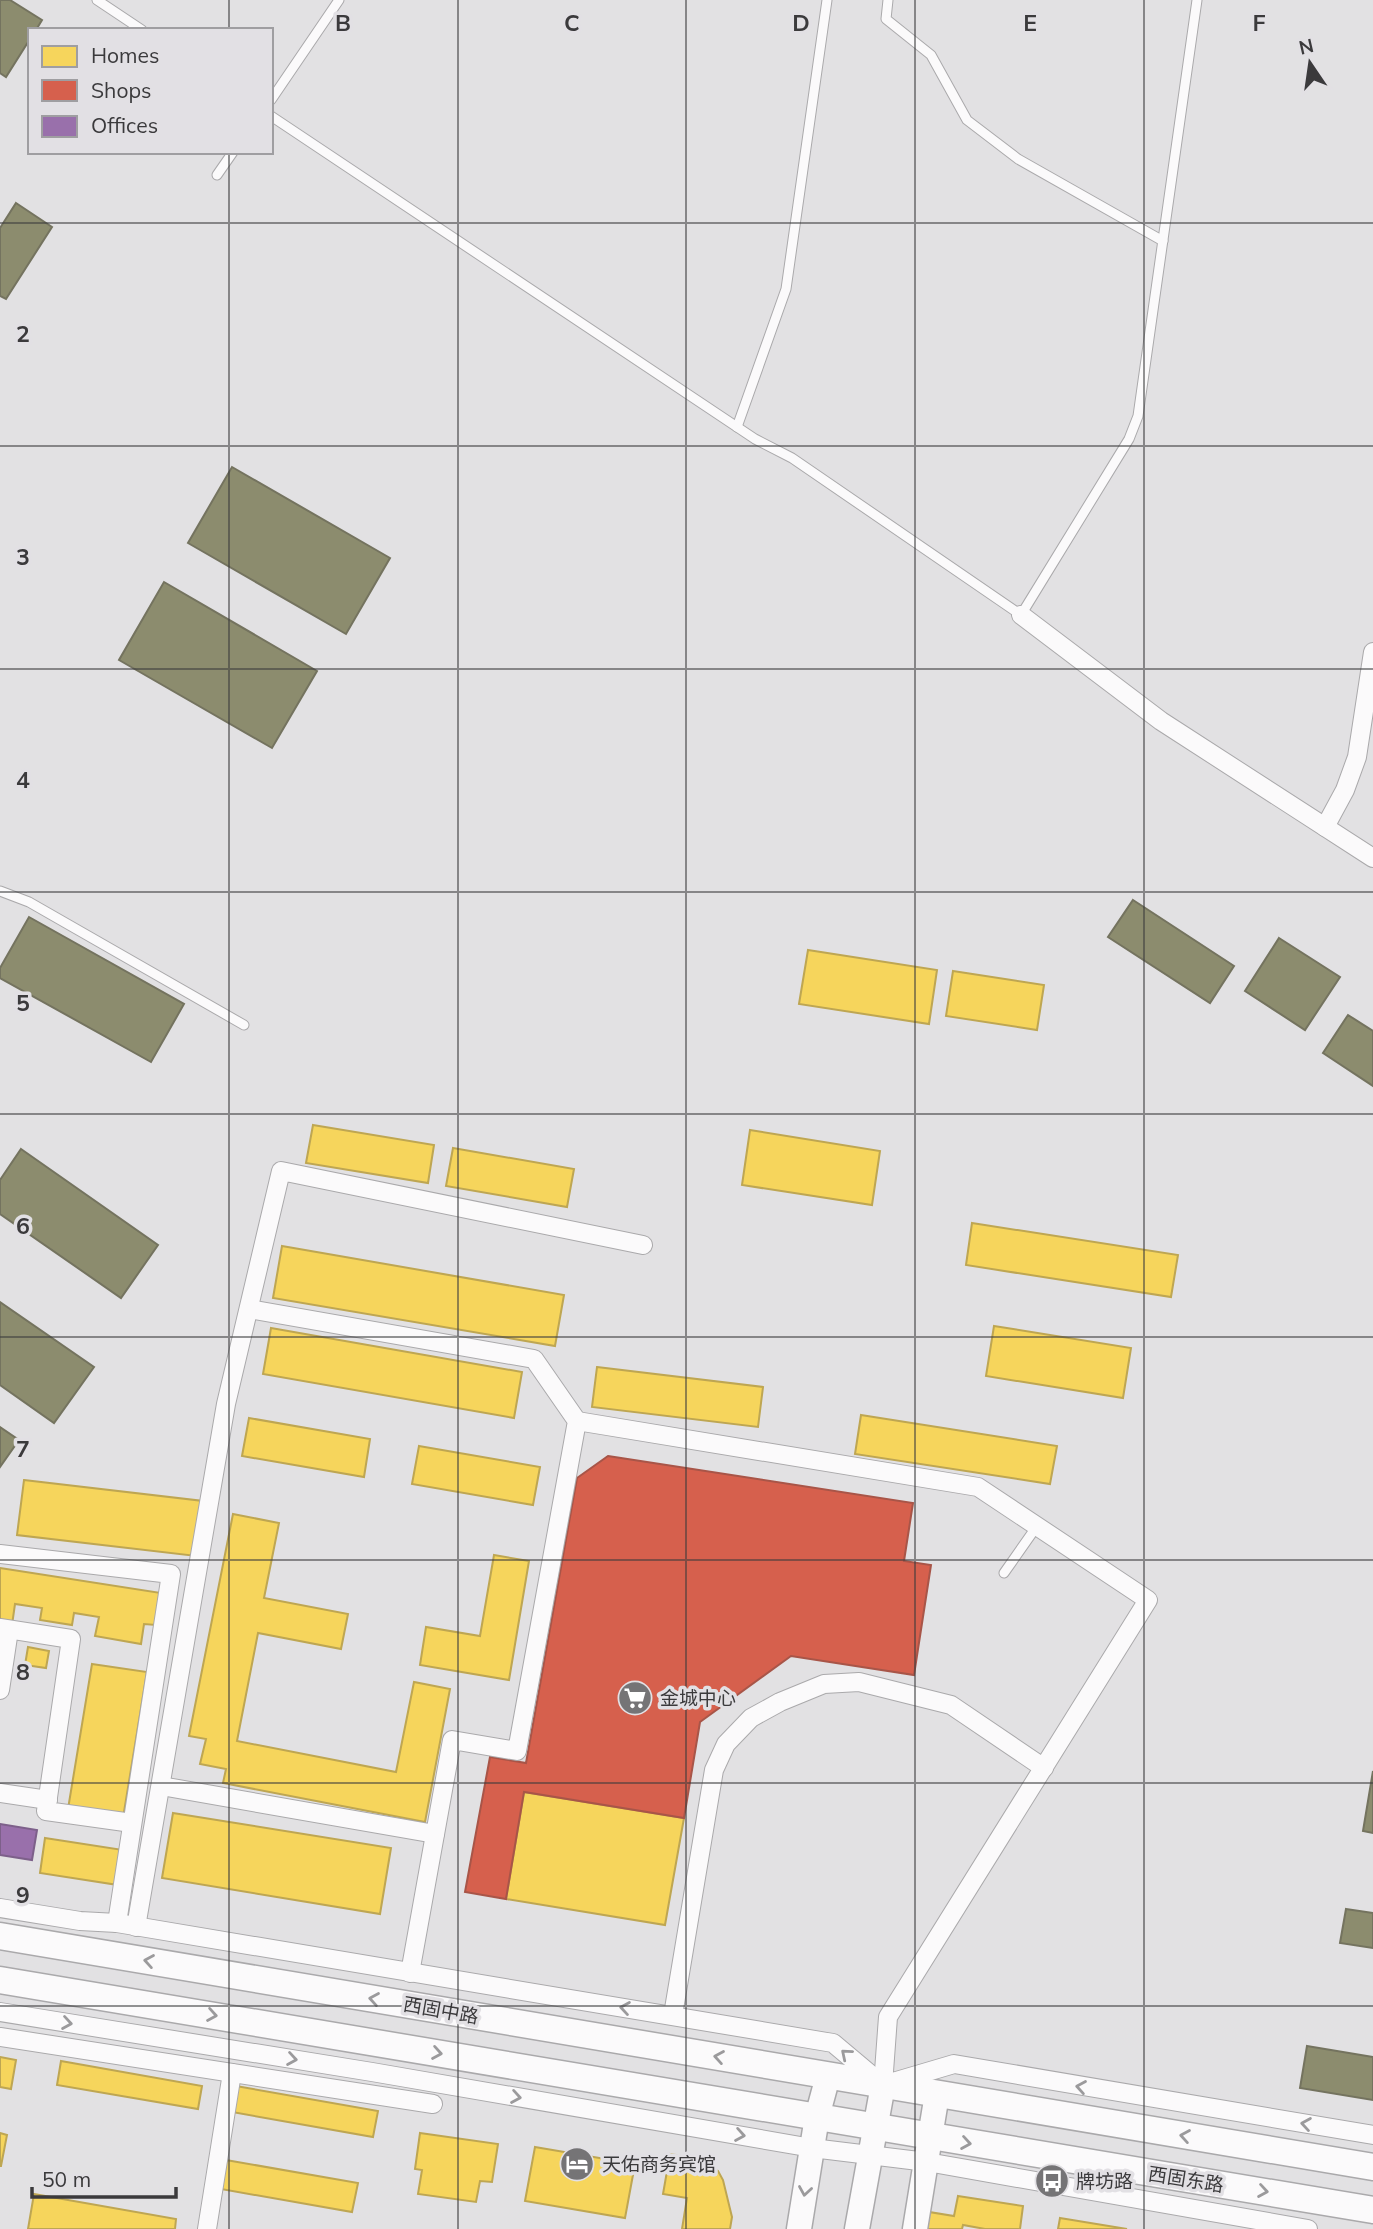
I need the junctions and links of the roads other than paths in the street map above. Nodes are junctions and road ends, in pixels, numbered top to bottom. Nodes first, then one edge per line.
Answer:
1 (97, 0) edge
2 (339, 0) edge
3 (827, 0) edge
4 (888, 0) edge
5 (1197, 0) edge
6 (139, 28) edge
7 (273, 97) edge
8 (273, 117) edge
9 (232, 154) edge
10 (217, 174) dead end
11 (1163, 240) junction
12 (737, 427) junction
13 (1021, 615) junction
14 (1373, 652) edge
15 (1325, 827) junction
16 (1373, 858) edge
17 (0, 891) edge
18 (244, 1025) dead end
19 (643, 1245) dead end
20 (249, 1310) junction
21 (577, 1421) junction
22 (1037, 1526) junction
23 (0, 1554) edge
24 (1004, 1573) dead end
25 (5, 1629) edge
26 (0, 1690) edge
27 (1044, 1768) junction
28 (160, 1786) junction
29 (0, 1793) edge
30 (48, 1800) junction
31 (132, 1823) junction
32 (435, 1833) junction
33 (0, 1908) edge
34 (117, 1923) junction
35 (136, 1927) junction
36 (0, 1936) edge
37 (112, 1955) junction
38 (410, 1973) junction
39 (0, 1980) edge
40 (108, 1998) junction
41 (0, 2012) edge
42 (673, 2015) junction
43 (0, 2038) edge
44 (232, 2073) junction
45 (828, 2076) junction
46 (883, 2085) junction
47 (937, 2094) junction
48 (433, 2104) dead end
49 (817, 2117) junction
50 (874, 2127) junction
51 (1373, 2135) edge
52 (813, 2148) junction
53 (929, 2149) junction
54 (869, 2156) junction
55 (1373, 2168) edge
56 (1373, 2210) edge
57 (207, 2229) edge
58 (799, 2229) edge
59 (857, 2229) edge
60 (915, 2229) edge
61 (1308, 2229) edge

1 - 6 lane
2 - 7 lane
3 - 12 lane
4 - 11 lane
5 - 11 lane
8 - 12 lane
9 - 10 lane
11 - 13 lane
12 - 13 lane
13 - 15 street
14 - 15 street
15 - 16 street
17 - 18 lane
19 - 20 street
20 - 21 street
20 - 28 street
21 - 22 street
21 - 32 street
22 - 24 lane
22 - 27 street
23 - 31 street
25 - 26 street
25 - 30 street
27 - 42 street
27 - 46 street
28 - 32 street
28 - 35 street
29 - 30 street
30 - 31 street
31 - 34 street
32 - 38 street
33 - 34 street
34 - 35 street
35 - 38 street
36 - 37 main road, 西固中路
37 - 40 main road
45 -> 37 main road, 西固中路
42 -> 38 street
39 - 40 main road
40 -> 49 main road
41 -> 52 street
46 -> 42 street
43 - 44 street
44 - 48 street
44 - 57 street
45 - 46 main road, 西固中路
45 - 49 street
46 - 47 main road
46 - 50 street
51 -> 46 street
47 - 53 street
55 -> 47 main road
49 - 50 main road
49 - 52 street
50 - 53 main road, 西固东路
50 - 54 street
52 - 54 street
52 -> 58 street
53 - 54 street
53 -> 56 main road, 西固东路
53 - 60 street
53 - 61 street
54 - 59 street

